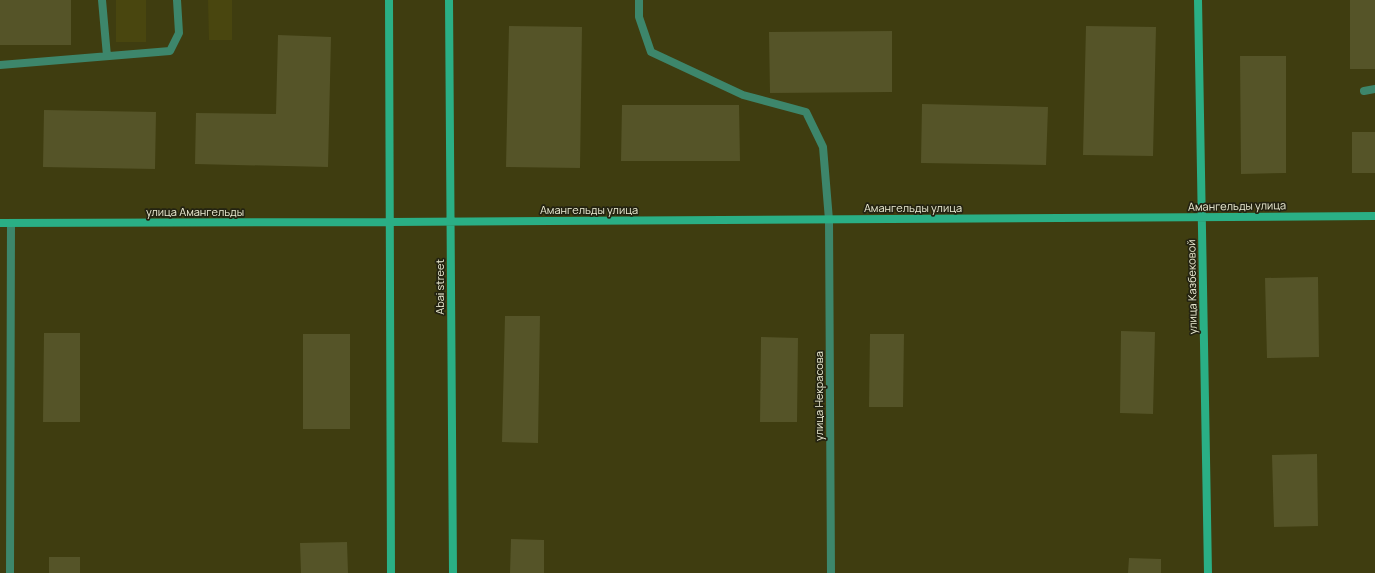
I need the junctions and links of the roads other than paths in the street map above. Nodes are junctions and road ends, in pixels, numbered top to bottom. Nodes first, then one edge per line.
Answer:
1 (102, 0) edge
2 (177, 0) edge
3 (389, 0) edge
4 (449, 0) edge
5 (639, 0) edge
6 (1198, 0) edge
7 (107, 56) junction
8 (0, 64) edge
9 (1375, 89) edge
10 (1364, 91) dead end
11 (1375, 216) edge
12 (1202, 218) junction
13 (829, 220) junction
14 (389, 222) junction
15 (451, 222) junction
16 (0, 223) edge
17 (11, 223) junction
18 (10, 573) edge
19 (391, 573) edge
20 (452, 573) edge
21 (831, 573) edge
22 (1208, 573) edge

1 - 7 street
2 - 7 street
3 - 14 street
4 - 15 street, Abai street
5 - 13 street, улица Некрасова
6 - 12 street, улица Казбековой
7 - 8 street
9 - 10 street
11 - 12 street, Амангельды улица
12 - 13 street, Амангельды улица
12 - 22 street, улица Казбековой
13 - 15 street, Амангельды улица
13 - 21 street, улица Некрасова
14 - 15 street, Амангельды улица
14 - 17 street, улица Амангельды
14 - 19 street
15 - 20 street, Abai street
16 - 17 street, улица Амангельды
17 - 18 street

